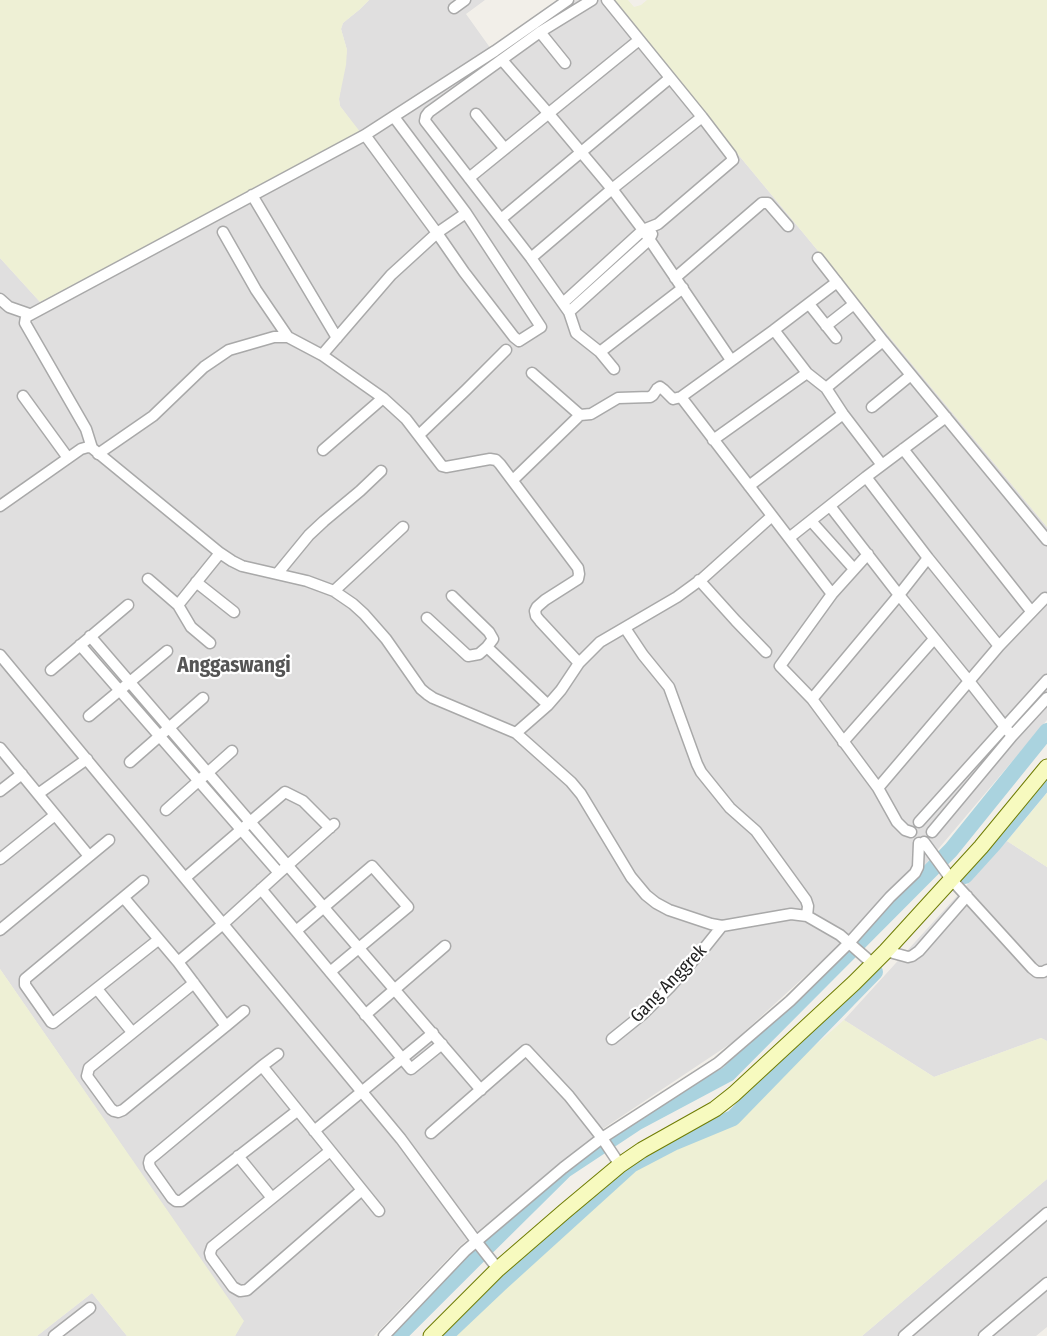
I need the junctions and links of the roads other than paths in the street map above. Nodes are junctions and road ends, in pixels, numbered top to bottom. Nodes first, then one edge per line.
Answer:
1 (568, 0) edge
2 (592, 0) edge
3 (607, 0) edge
4 (540, 32) junction
5 (639, 40) junction
6 (502, 60) junction
7 (565, 63) dead end
8 (670, 78) junction
9 (476, 114) dead end
10 (549, 114) junction
11 (394, 117) junction
12 (702, 117) junction
13 (368, 141) junction
14 (505, 149) junction
15 (581, 152) junction
16 (469, 178) junction
17 (612, 189) junction
18 (252, 195) junction
19 (466, 213) junction
20 (501, 219) junction
21 (788, 226) dead end
22 (223, 232) dead end
23 (646, 235) junction
24 (432, 238) junction
25 (531, 258) junction
26 (818, 258) dead end
27 (675, 278) junction
28 (837, 282) junction
29 (683, 288) junction
30 (1, 301) edge
31 (808, 304) junction
32 (854, 304) junction
33 (566, 308) junction
34 (29, 314) junction
35 (826, 326) junction
36 (774, 330) junction
37 (288, 337) junction
38 (337, 338) junction
39 (836, 338) dead end
40 (883, 341) junction
41 (506, 350) dead end
42 (600, 352) junction
43 (322, 356) junction
44 (731, 360) junction
45 (614, 369) dead end
46 (532, 373) dead end
47 (807, 373) junction
48 (911, 375) junction
49 (826, 388) junction
50 (23, 396) dead end
51 (383, 398) junction
52 (677, 398) junction
53 (872, 407) dead end
54 (843, 414) junction
55 (580, 415) junction
56 (946, 417) junction
57 (419, 435) junction
58 (713, 440) junction
59 (903, 449) junction
60 (323, 450) dead end
61 (95, 451) junction
62 (68, 458) junction
63 (882, 465) junction
64 (381, 471) dead end
65 (866, 477) junction
66 (513, 480) junction
67 (749, 486) junction
68 (0, 506) edge
69 (830, 506) junction
70 (772, 516) junction
71 (811, 521) junction
72 (403, 527) dead end
73 (789, 538) junction
74 (1047, 540) edge
75 (220, 554) junction
76 (868, 554) junction
77 (928, 558) junction
78 (854, 569) junction
79 (277, 574) junction
80 (148, 579) dead end
81 (699, 580) junction
82 (196, 582) junction
83 (334, 591) junction
84 (832, 594) junction
85 (899, 595) junction
86 (452, 596) dead end
87 (1045, 598) dead end
88 (128, 605) dead end
89 (178, 605) junction
90 (1031, 611) junction
91 (234, 612) dead end
92 (427, 618) dead end
93 (625, 628) junction
94 (90, 636) junction
95 (934, 639) junction
96 (210, 643) dead end
97 (80, 645) junction
98 (999, 646) junction
99 (487, 647) junction
100 (167, 651) dead end
101 (766, 652) dead end
102 (0, 655) edge
103 (579, 663) junction
104 (51, 670) dead end
105 (4, 671) edge
106 (1047, 680) edge
107 (969, 681) junction
108 (130, 682) junction
109 (120, 690) junction
110 (203, 698) dead end
111 (1047, 698) edge
112 (812, 699) junction
113 (548, 705) junction
114 (89, 716) dead end
115 (1005, 727) junction
116 (170, 728) junction
117 (516, 733) junction
118 (160, 736) junction
119 (1012, 736) junction
120 (843, 742) junction
121 (0, 748) edge
122 (232, 752) dead end
123 (87, 759) junction
124 (130, 762) dead end
125 (1047, 767) edge
126 (208, 773) junction
127 (22, 774) junction
128 (199, 781) junction
129 (878, 788) junction
130 (0, 792) edge
131 (38, 794) junction
132 (165, 810) dead end
133 (55, 815) junction
134 (250, 822) junction
135 (919, 822) junction
136 (241, 830) junction
137 (911, 832) junction
138 (932, 832) junction
139 (109, 840) dead end
140 (922, 843) junction
141 (2, 854) edge
142 (89, 856) junction
143 (288, 865) junction
144 (279, 873) junction
145 (949, 876) junction
146 (185, 878) junction
147 (143, 881) dead end
148 (261, 889) junction
149 (967, 896) junction
150 (123, 898) junction
151 (324, 907) junction
152 (807, 916) junction
153 (223, 924) junction
154 (722, 926) junction
155 (0, 930) edge
156 (296, 931) junction
157 (158, 940) junction
158 (851, 945) junction
159 (445, 946) dead end
160 (360, 948) junction
161 (891, 953) junction
162 (869, 961) junction
163 (177, 962) junction
164 (1047, 970) edge
165 (330, 972) junction
166 (194, 983) junction
167 (97, 989) junction
168 (395, 990) junction
169 (244, 1011) dead end
170 (366, 1015) junction
171 (226, 1026) junction
172 (132, 1032) junction
173 (433, 1033) junction
174 (612, 1039) dead end
175 (442, 1044) junction
176 (278, 1054) dead end
177 (402, 1058) junction
178 (262, 1066) junction
179 (481, 1089) junction
180 (361, 1091) junction
181 (297, 1111) junction
182 (314, 1131) junction
183 (431, 1133) dead end
184 (604, 1140) junction
185 (330, 1151) junction
186 (238, 1156) junction
187 (617, 1160) junction
188 (362, 1190) junction
189 (272, 1198) junction
190 (379, 1211) dead end
191 (1047, 1213) edge
192 (478, 1243) junction
193 (495, 1264) junction
194 (1047, 1283) edge
195 (90, 1308) dead end
196 (54, 1336) edge
197 (384, 1336) edge
198 (431, 1336) edge
199 (904, 1336) edge
200 (984, 1336) edge

1 - 11 street
2 - 4 street
3 - 5 street
4 - 6 street
4 - 7 street
5 - 8 street
5 - 10 street
6 - 10 street
6 - 16 street
8 - 12 street
8 - 15 street
9 - 14 street
10 - 14 street
10 - 15 street
11 - 13 street
11 - 19 street
12 - 17 street
12 - 23 street
13 - 18 street
13 - 24 street
14 - 16 street
15 - 17 street
15 - 20 street
16 - 20 street
17 - 23 street
17 - 25 street
18 - 34 street
18 - 38 street
19 - 24 street
19 - 24 street
20 - 25 street
21 - 27 street
22 - 37 street
23 - 27 street
23 - 33 street
24 - 38 street
25 - 33 street
26 - 28 street
27 - 29 street
28 - 31 street
28 - 32 street
29 - 42 street
29 - 44 street
30 - 34 street
31 - 35 street
31 - 36 street
32 - 35 street
32 - 40 street
33 - 42 street
34 - 61 street
35 - 39 street
36 - 44 street
36 - 47 street
37 - 43 street
37 - 61 street
38 - 43 street
40 - 48 street
40 - 49 street
41 - 57 street
42 - 45 street
43 - 51 street
44 - 52 street
46 - 55 street
47 - 49 street
47 - 58 street
48 - 53 street
48 - 56 street
49 - 54 street
50 - 62 street
51 - 57 street
51 - 60 street
52 - 55 street
52 - 58 street
54 - 63 street
54 - 67 street
55 - 66 street
56 - 59 street
56 - 74 street
57 - 66 street
58 - 67 street
59 - 63 street
59 - 90 street
61 - 62 street
61 - 75 street
62 - 68 street
63 - 65 street
64 - 79 street
65 - 69 street
65 - 77 street
66 - 103 street
67 - 70 street
69 - 71 street
69 - 76 street
70 - 73 street
70 - 81 street
71 - 73 street
71 - 78 street
72 - 83 street
73 - 84 street
75 - 79 street
75 - 82 street
76 - 78 street
76 - 85 street
77 - 85 street
77 - 98 street
78 - 84 street
79 - 83 street
80 - 89 street
81 - 93 street
81 - 101 street
82 - 89 street
82 - 91 street
83 - 117 street
84 - 112 street
85 - 95 street
85 - 112 street
86 - 99 street
87 - 90 street
88 - 94 street
89 - 96 street
90 - 98 street
92 - 99 street
93 - 103 street
93 - 152 street
94 - 97 street
94 - 108 street
95 - 107 street
95 - 120 street
97 - 104 street
97 - 109 street
98 - 107 street
99 - 113 street
100 - 108 street
102 - 105 street
103 - 113 street
105 - 123 street
106 - 115 street
107 - 115 street
107 - 129 street
108 - 109 street
108 - 116 street
109 - 114 street
109 - 118 street
110 - 116 street
111 - 119 street
112 - 120 street
113 - 117 street
115 - 119 street
115 - 135 street
116 - 118 street
116 - 126 street
117 - 154 street
118 - 124 street
118 - 128 street
119 - 138 street
120 - 129 street
121 - 127 street
122 - 126 street
123 - 131 street
123 - 146 street
125 - 145 street
126 - 128 street
126 - 134 street
127 - 130 street
127 - 131 street
128 - 132 street
128 - 136 street
129 - 137 street
131 - 133 street
133 - 141 street
133 - 142 street
134 - 136 street
134 - 143 street
134 - 143 street
135 - 137 street
135 - 138 street
136 - 144 street
136 - 146 street
137 - 140 street
138 - 140 street
139 - 142 street
140 - 145 street
140 - 158 street
142 - 155 street
143 - 144 street
143 - 151 street
144 - 148 street
145 - 149 street
145 - 161 street
146 - 153 street
147 - 150 street
148 - 153 street
148 - 156 street
149 - 161 street
149 - 164 street
150 - 157 street
150 - 167 street
151 - 156 street
151 - 160 street
151 - 160 street
152 - 154 street
152 - 158 street
153 - 163 street
153 - 180 street
154 - 174 street, Gang Anggrek
156 - 165 street
157 - 163 street
157 - 167 street
158 - 162 street
158 - 184 street
159 - 168 street
160 - 165 street
160 - 168 street
161 - 162 street
162 - 187 street
163 - 166 street
165 - 170 street
166 - 171 street
166 - 172 street
167 - 172 street
168 - 170 street
168 - 173 street
169 - 171 street
170 - 177 street
171 - 172 street
173 - 175 street
173 - 177 street
175 - 177 street
175 - 179 street
176 - 178 street
177 - 180 street
178 - 181 street
178 - 186 street
179 - 183 street
179 - 184 street
180 - 182 street
180 - 192 street
181 - 182 street
181 - 186 street
182 - 185 street
184 - 187 street
184 - 192 street
185 - 188 street
185 - 189 street
186 - 189 street
187 - 193 street
188 - 189 street
188 - 190 street
191 - 199 street
192 - 193 street
192 - 197 street
193 - 198 street
194 - 200 street
195 - 196 street

